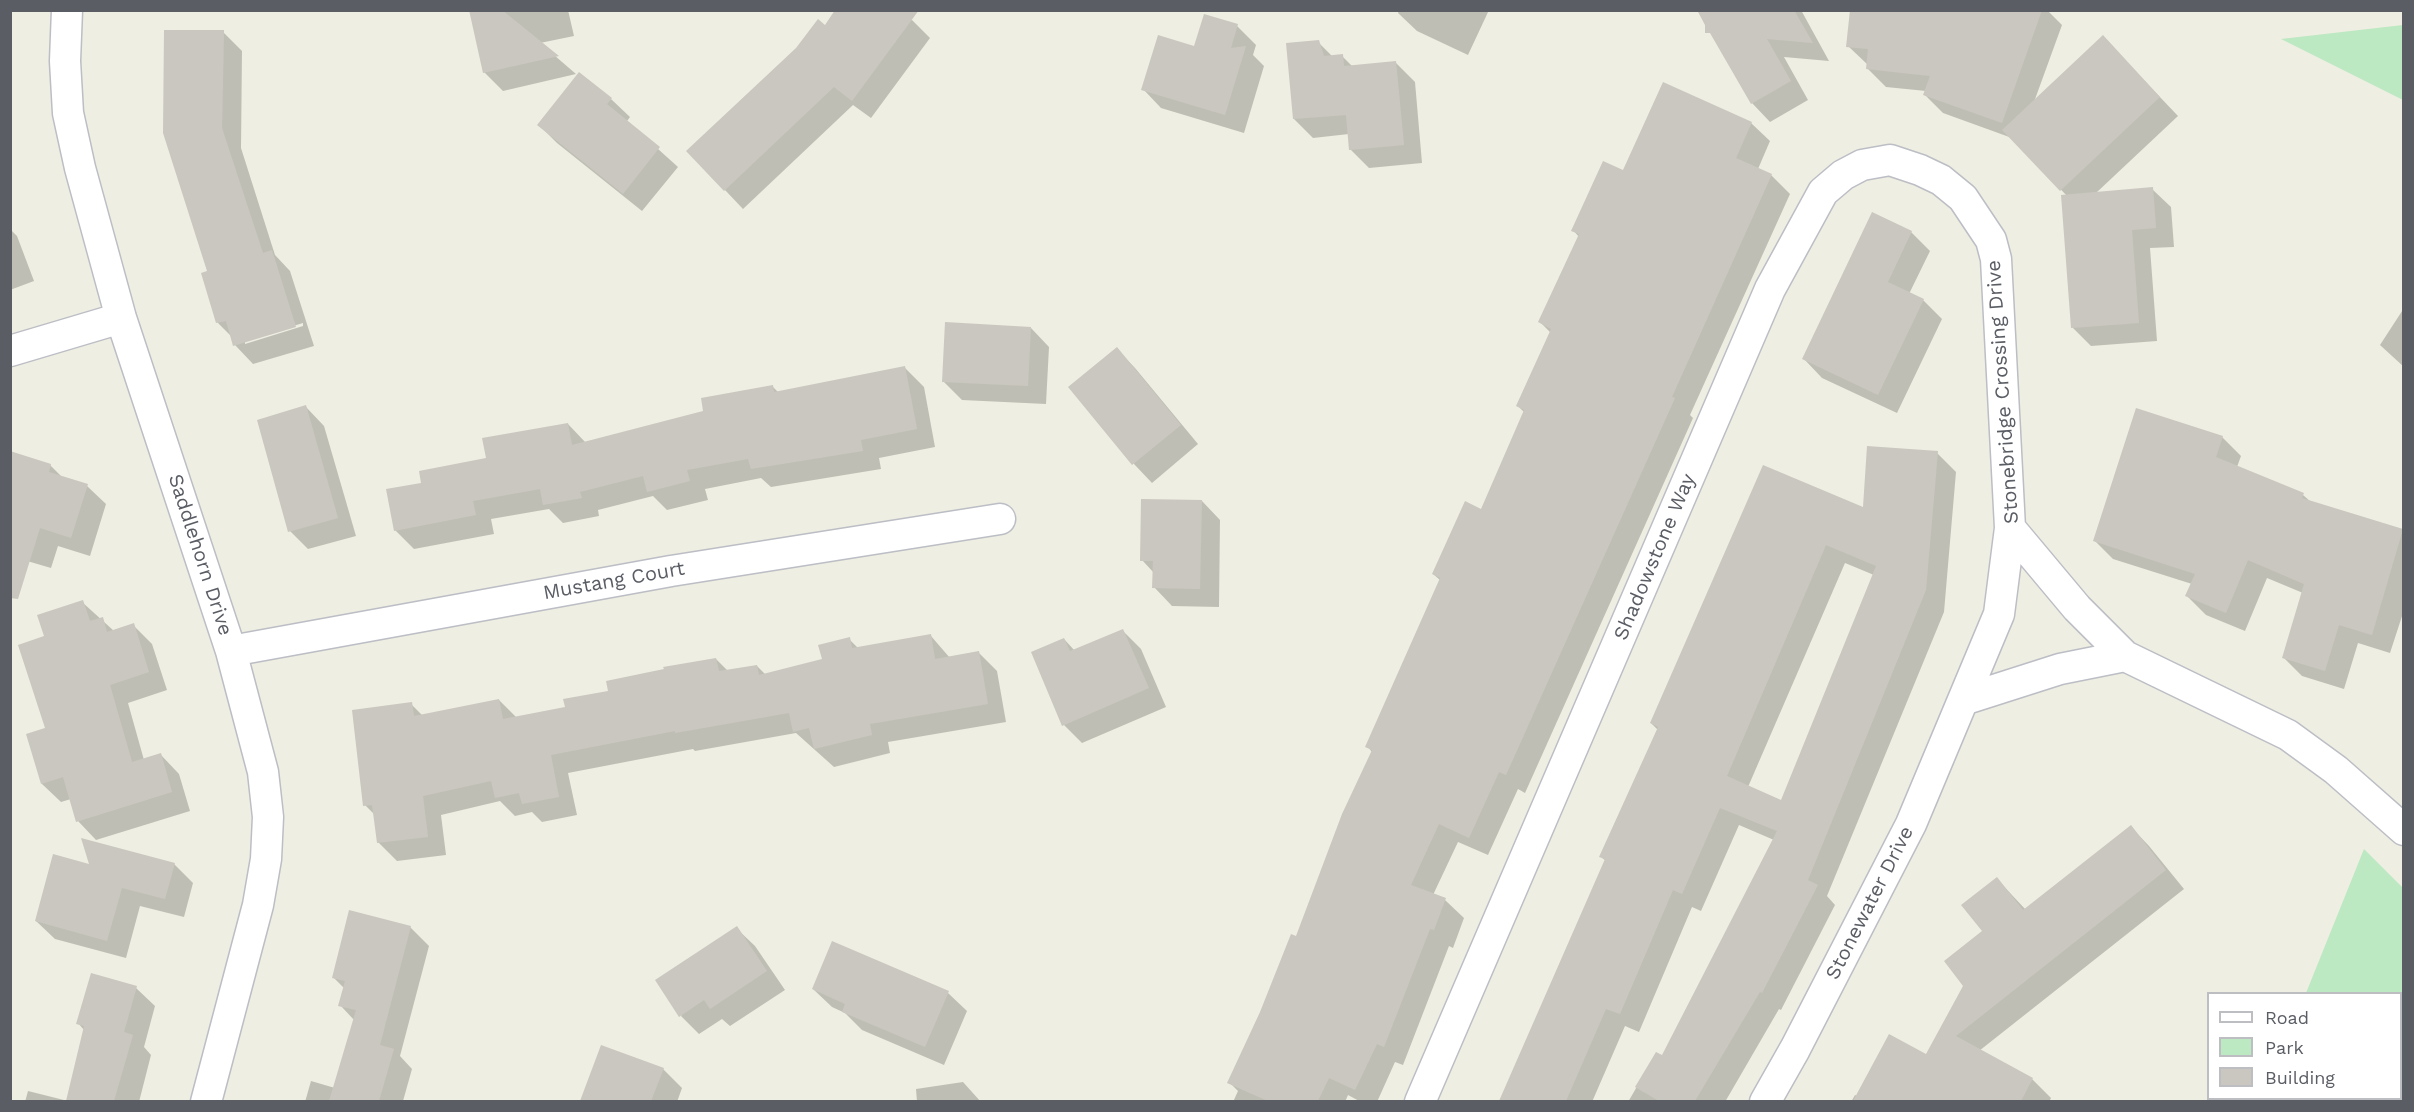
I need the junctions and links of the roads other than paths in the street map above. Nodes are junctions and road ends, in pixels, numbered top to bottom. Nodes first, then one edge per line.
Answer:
1 (67, 10) edge
2 (1980, 225) joint
3 (121, 318) junction
4 (10, 351) edge
5 (1000, 519) dead end
6 (2010, 528) junction
7 (231, 651) junction
8 (2125, 656) junction
9 (1963, 700) junction
10 (2403, 830) edge
11 (206, 1101) edge
12 (1419, 1101) edge
13 (1766, 1101) edge

1 - 3 street, Saddlehorn Drive
2 - 6 street, Stonebridge Crossing Drive
2 - 12 street, Shadowstone Way
3 - 4 street
3 - 7 street, Saddlehorn Drive
5 - 7 street, Mustang Court
6 - 8 street, Stonebridge Crossing Drive
6 - 9 street, Stonewater Drive
7 - 11 street, Saddlehorn Drive
8 - 9 street
8 - 10 street, Stonebridge Crossing Drive
9 - 13 street, Stonewater Drive

